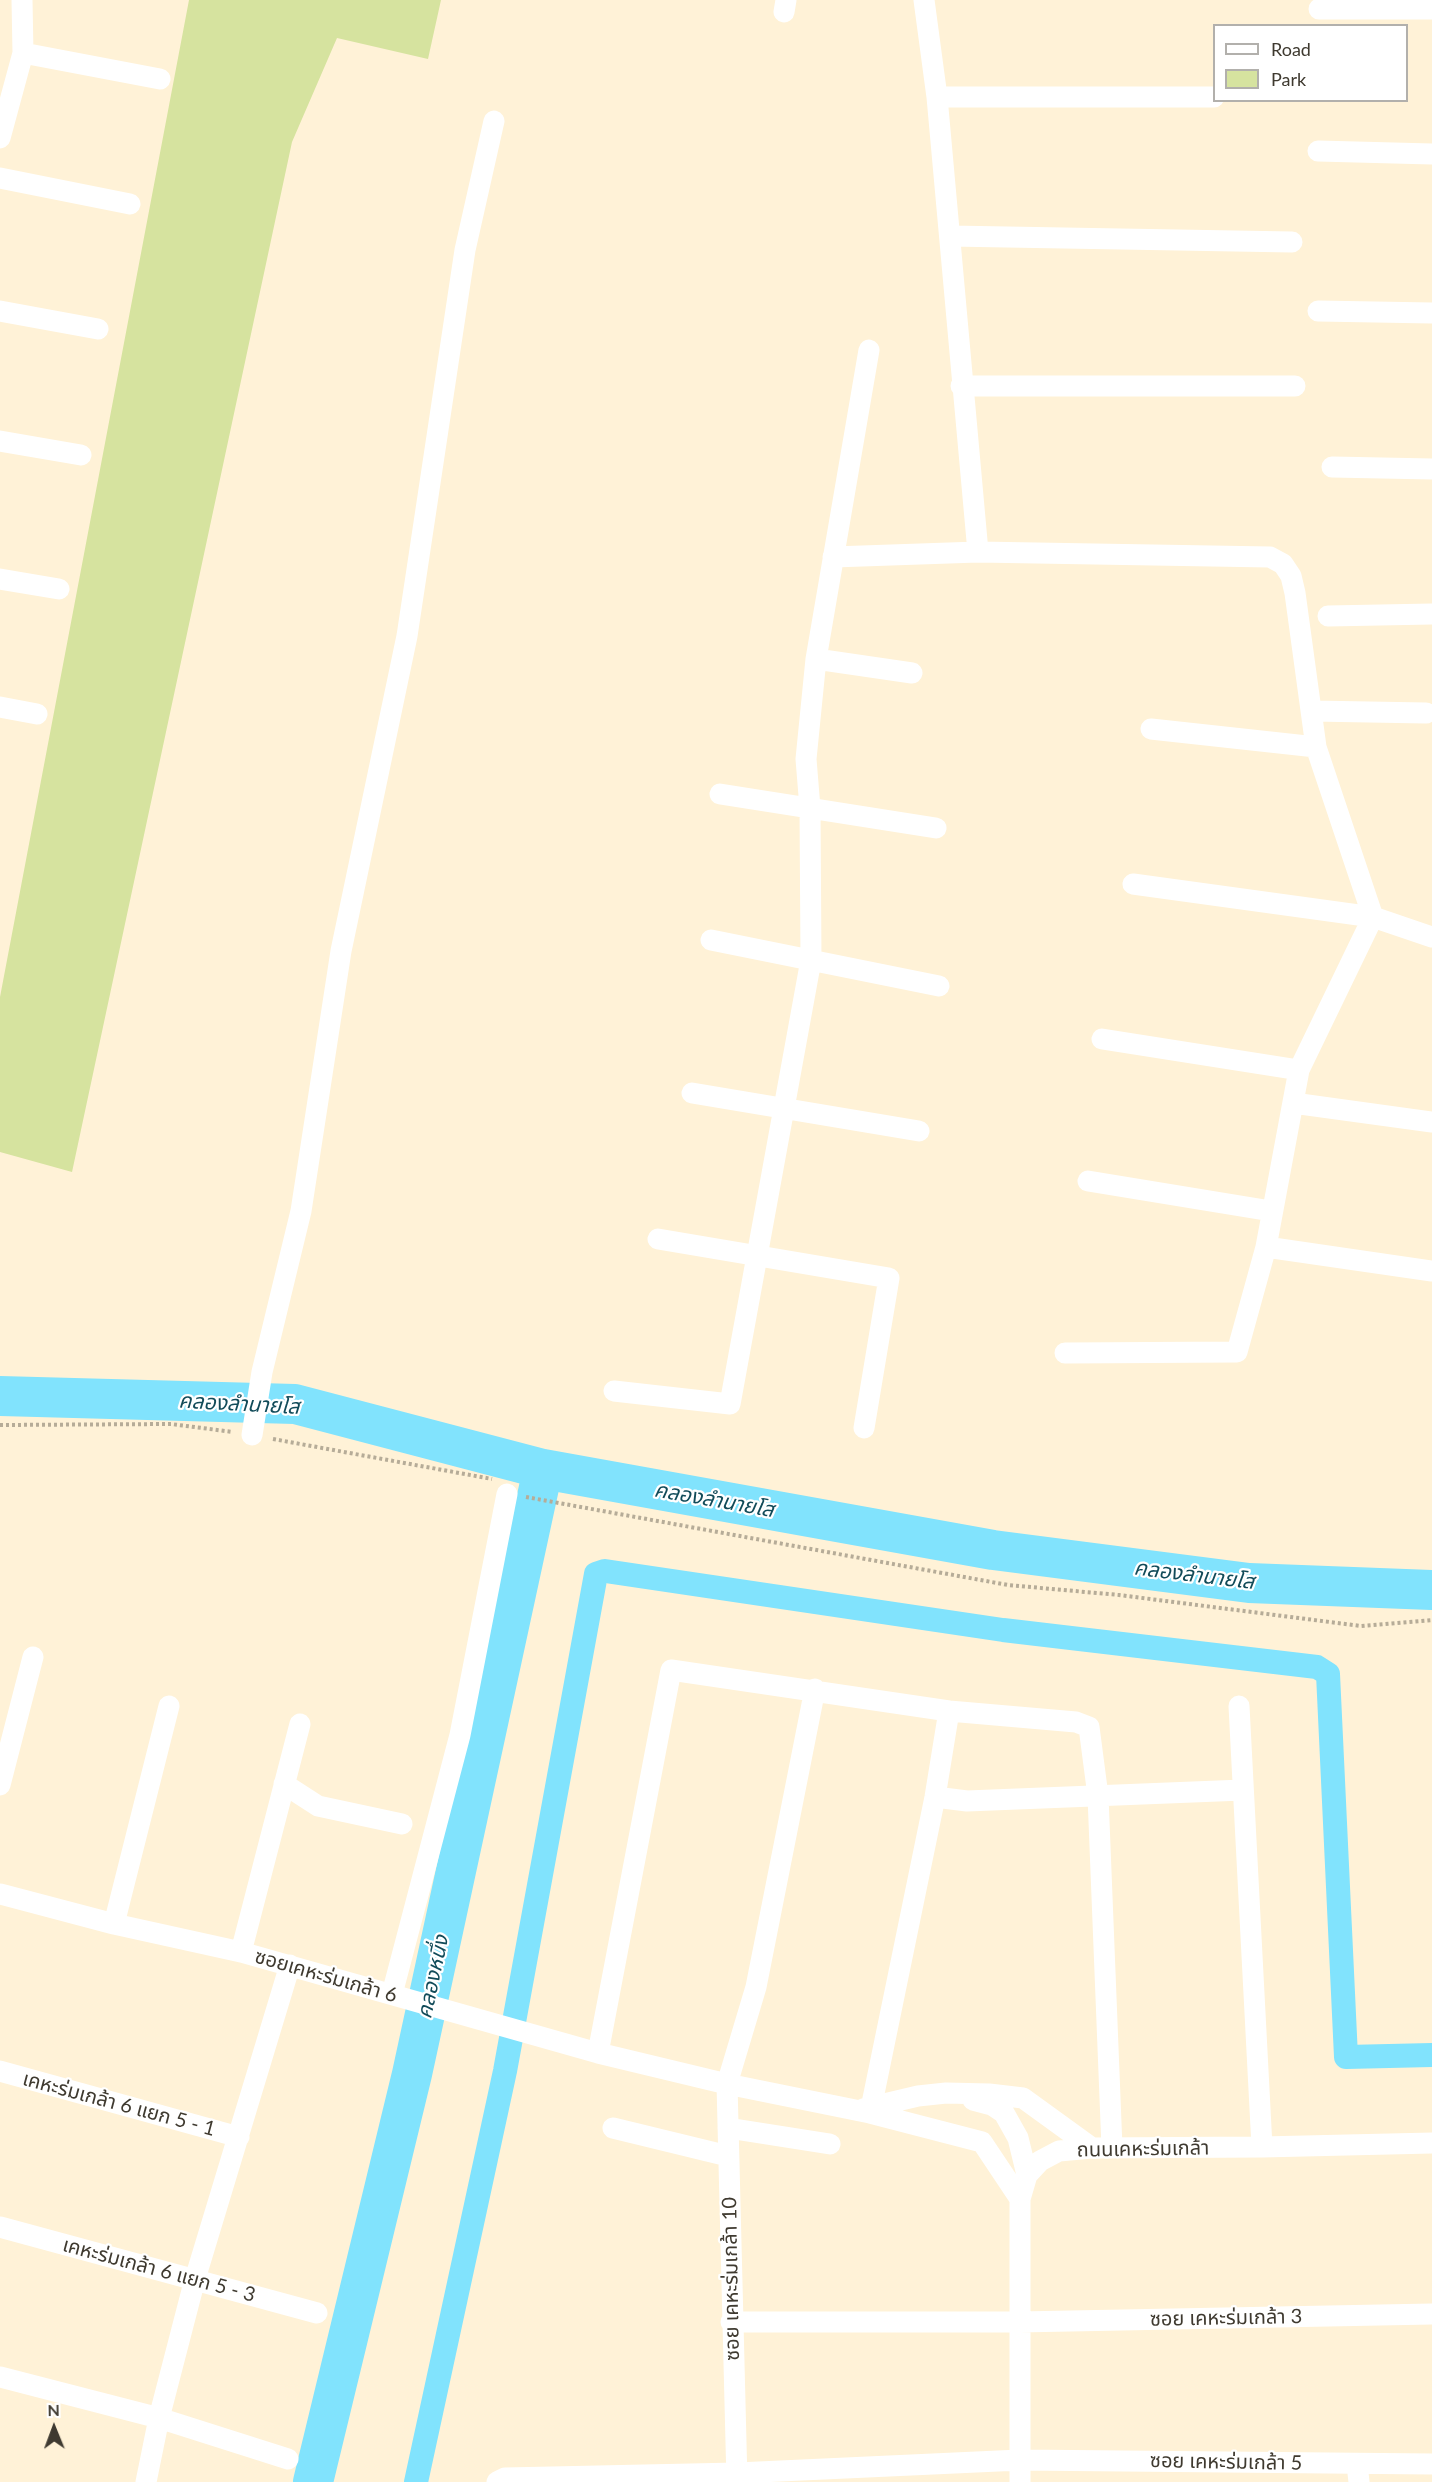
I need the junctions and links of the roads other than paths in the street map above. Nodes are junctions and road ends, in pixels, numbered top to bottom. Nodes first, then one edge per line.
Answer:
1 (22, 0) edge
2 (924, 0) edge
3 (1319, 9) dead end
4 (1432, 9) edge
5 (23, 53) junction
6 (160, 79) dead end
7 (937, 97) junction
8 (1213, 97) edge
9 (494, 121) dead end
10 (0, 138) edge
11 (1318, 151) dead end
12 (1432, 154) edge
13 (0, 178) edge
14 (130, 204) dead end
15 (950, 236) junction
16 (1292, 242) dead end
17 (0, 311) edge
18 (1318, 311) dead end
19 (1432, 313) edge
20 (98, 329) dead end
21 (869, 350) dead end
22 (961, 386) junction
23 (1295, 386) dead end
24 (0, 441) edge
25 (81, 455) dead end
26 (1332, 468) dead end
27 (1432, 468) edge
28 (978, 552) junction
29 (833, 557) junction
30 (0, 579) edge
31 (59, 589) dead end
32 (1432, 614) edge
33 (1328, 616) dead end
34 (816, 659) junction
35 (912, 674) dead end
36 (0, 707) edge
37 (1312, 711) junction
38 (1426, 713) dead end
39 (37, 714) dead end
40 (1151, 729) dead end
41 (1316, 747) junction
42 (720, 794) dead end
43 (810, 808) junction
44 (936, 828) dead end
45 (1132, 885) dead end
46 (1373, 917) junction
47 (1432, 937) edge
48 (711, 940) dead end
49 (811, 960) junction
50 (939, 986) dead end
51 (1102, 1039) dead end
52 (1299, 1070) junction
53 (692, 1093) dead end
54 (1293, 1103) junction
55 (784, 1109) junction
56 (1432, 1122) edge
57 (919, 1131) dead end
58 (1088, 1181) dead end
59 (1271, 1211) junction
60 (658, 1239) dead end
61 (1266, 1247) junction
62 (759, 1254) junction
63 (1432, 1271) edge
64 (1065, 1353) dead end
65 (614, 1391) dead end
66 (864, 1428) dead end
67 (252, 1435) road end
68 (507, 1494) road end
69 (33, 1657) dead end
70 (815, 1689) junction
71 (169, 1706) dead end
72 (1239, 1706) dead end
73 (949, 1711) junction
74 (300, 1724) dead end
75 (285, 1784) junction
76 (0, 1785) edge
77 (1243, 1790) junction
78 (1098, 1796) junction
79 (935, 1797) junction
80 (402, 1824) dead end
81 (0, 1894) edge
82 (114, 1924) junction
83 (241, 1952) junction
84 (290, 1965) junction
85 (400, 1996) junction
86 (598, 2053) junction
87 (0, 2071) edge
88 (727, 2084) junction
89 (946, 2093) junction
90 (867, 2110) junction
91 (613, 2128) dead end
92 (728, 2128) junction
93 (239, 2137) junction
94 (1432, 2143) edge
95 (830, 2144) dead end
96 (1262, 2147) junction
97 (1102, 2148) junction
98 (728, 2156) junction
99 (1027, 2175) junction
100 (1020, 2199) junction
101 (0, 2227) edge
102 (195, 2279) junction
103 (317, 2313) dead end
104 (1432, 2314) edge
105 (731, 2322) junction
106 (1019, 2322) junction
107 (0, 2377) edge
108 (159, 2418) junction
109 (288, 2459) dead end
110 (1020, 2460) junction
111 (1432, 2464) edge
112 (1358, 2473) edge
113 (737, 2478) edge
114 (146, 2482) edge
115 (497, 2482) edge
116 (1020, 2482) edge

1 - 5 street
2 - 7 street
3 - 4 street
5 - 6 street
5 - 10 street
7 - 8 street
7 - 15 street
9 - 67 street
11 - 12 street
13 - 14 street
15 - 16 street
15 - 22 street
17 - 20 street
18 - 19 street
21 - 29 street
22 - 23 street
22 - 28 street
24 - 25 street
26 - 27 street
28 - 29 street
28 - 37 street
29 - 34 street
30 - 31 street
32 - 33 street
34 - 35 street
34 - 43 street
36 - 39 street
37 - 38 street
37 - 41 street
40 - 41 street
41 - 46 street
42 - 43 street
43 - 44 street
43 - 49 street
45 - 46 street
46 - 47 street
46 - 52 street
48 - 49 street
49 - 50 street
49 - 55 street
51 - 52 street
52 - 54 street
53 - 55 street
54 - 56 street
54 - 59 street
55 - 57 street
55 - 62 street
58 - 59 street
59 - 61 street
60 - 62 street
61 - 63 street
61 - 64 street
62 - 65 street
62 - 66 street
68 - 85 street
69 - 76 street
70 - 73 street
70 - 86 street
70 - 88 street, ซอย เคหะร่มเกล้า 10
71 - 82 street
72 - 77 street
73 - 78 street
73 - 79 street
74 - 75 street
75 - 80 street
75 - 83 street
77 - 78 street
77 - 96 street
78 - 79 street
78 - 97 street
79 - 90 street
81 - 82 street, ซอยเคหะร่มเกล้า 6
82 - 83 street, ซอยเคหะร่มเกล้า 6
83 - 84 street, ซอยเคหะร่มเกล้า 6
84 - 85 street, ซอยเคหะร่มเกล้า 6
84 - 93 street
85 - 86 street, ซอยเคหะร่มเกล้า 6
86 - 88 street, ซอยเคหะร่มเกล้า 6
87 - 93 street, เคหะร่มเกล้า 6 แยก 5 - 1
88 - 90 street, ซอยเคหะร่มเกล้า 6
88 - 92 street, ซอย เคหะร่มเกล้า 10
89 - 90 street, ซอยเคหะร่มเกล้า 6
89 - 97 street, ซอยเคหะร่มเกล้า 6
89 - 99 street, ซอยเคหะร่มเกล้า 6
90 - 100 street, ซอยเคหะร่มเกล้า 6
91 - 98 street
92 - 95 street
92 - 98 street, ซอย เคหะร่มเกล้า 10
93 - 102 street
94 - 96 street, ถนนเคหะร่มเกล้า
96 - 97 street, ถนนเคหะร่มเกล้า
97 - 99 street, ถนนเคหะร่มเกล้า
98 - 105 street, ซอย เคหะร่มเกล้า 10
99 - 100 street
100 - 106 street
101 - 102 street, เคหะร่มเกล้า 6 แยก 5 - 3
102 - 103 street, เคหะร่มเกล้า 6 แยก 5 - 3
102 - 108 street
104 - 106 street, ซอย เคหะร่มเกล้า 3
105 - 106 street, ซอย เคหะร่มเกล้า 3
105 - 113 street, ซอย เคหะร่มเกล้า 10
106 - 110 street
107 - 108 street
108 - 109 street
108 - 114 street
110 - 112 street, ซอย เคหะร่มเกล้า 5
110 - 113 street
110 - 116 street
111 - 112 street, ซอย เคหะร่มเกล้า 5
113 - 115 street

